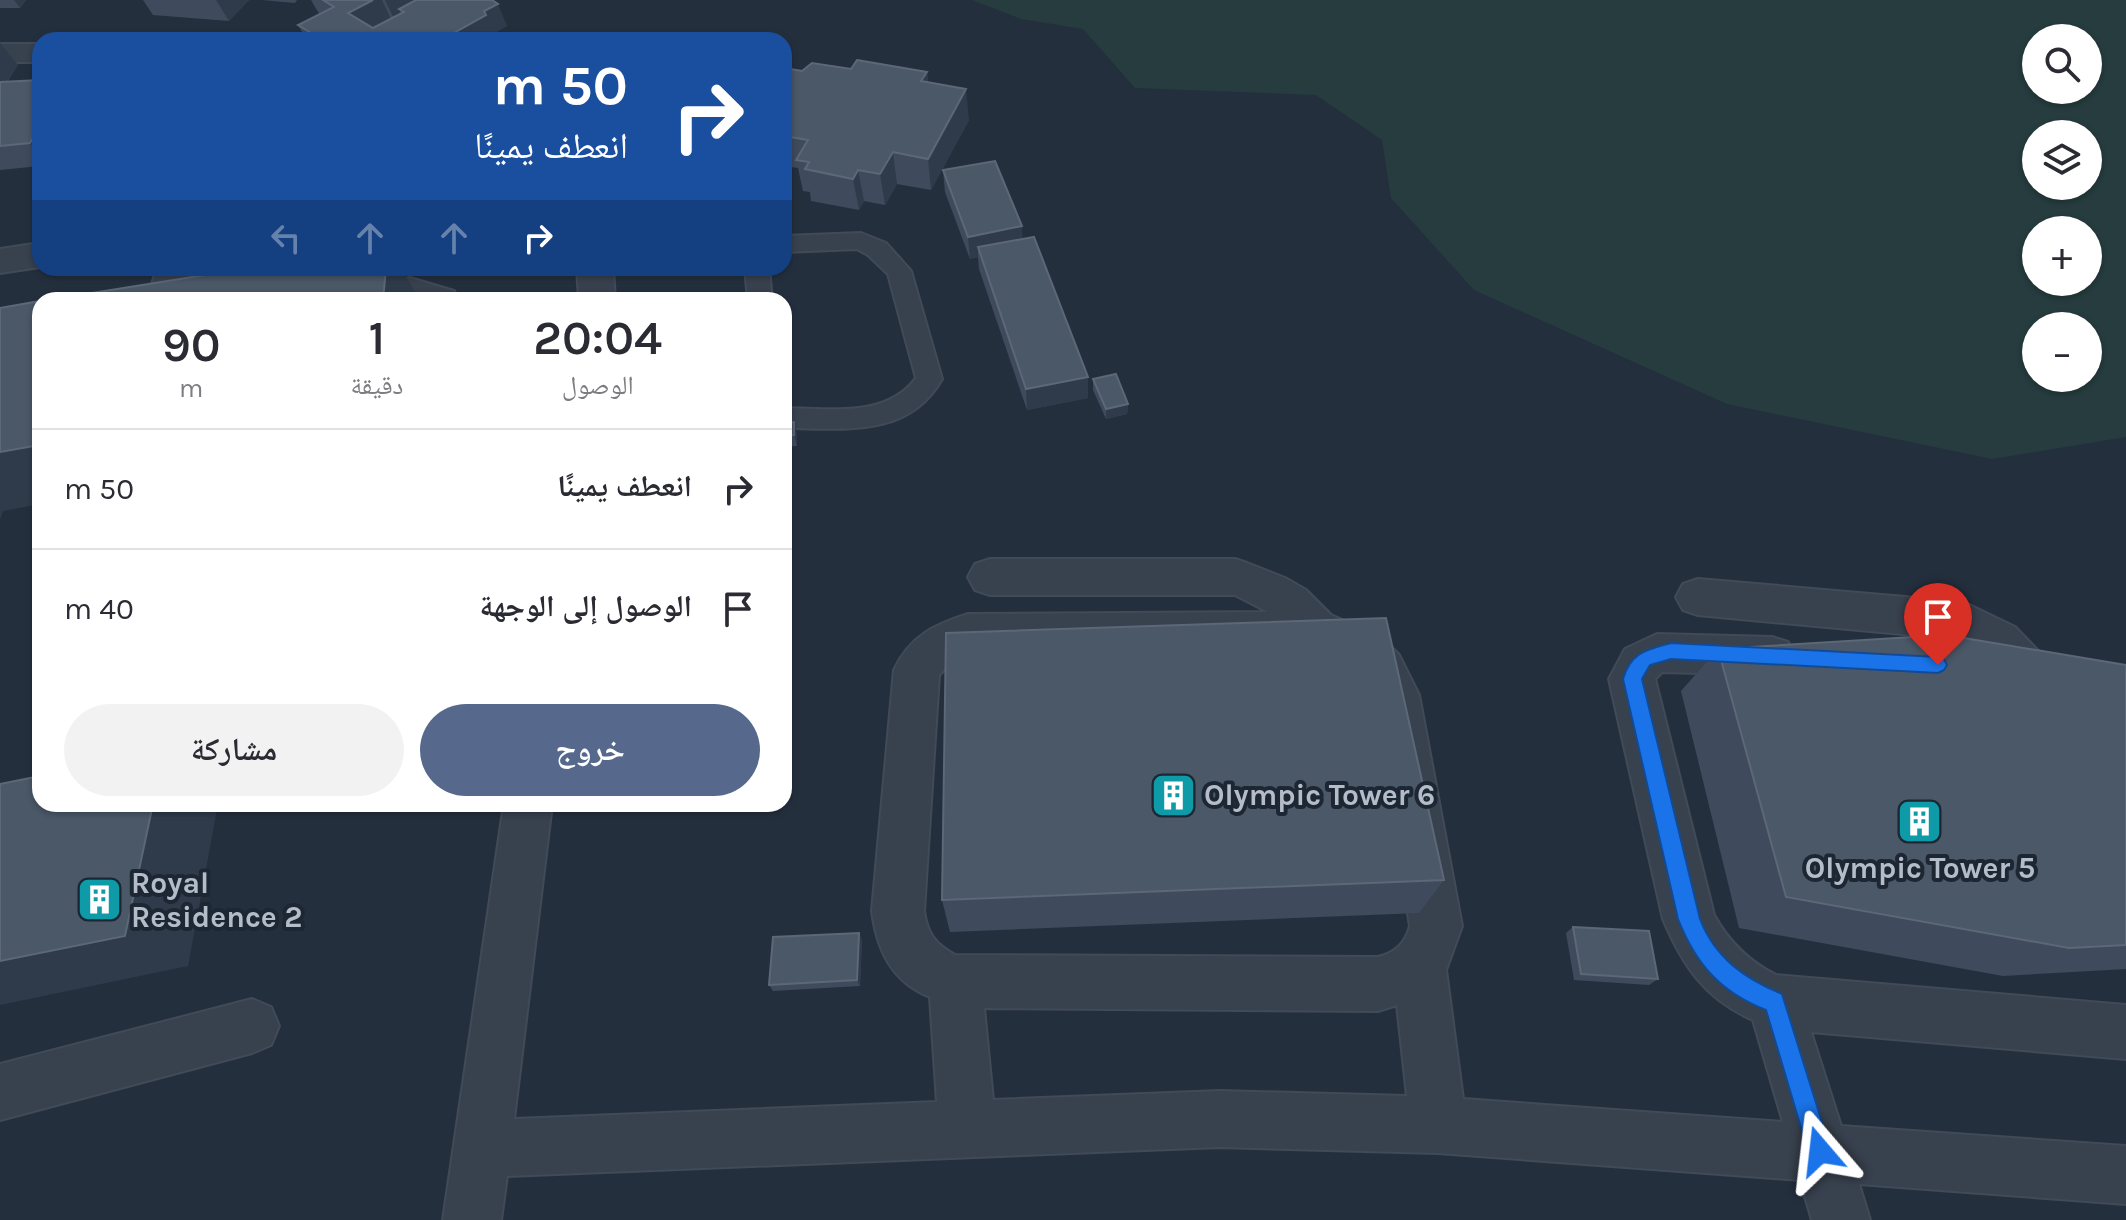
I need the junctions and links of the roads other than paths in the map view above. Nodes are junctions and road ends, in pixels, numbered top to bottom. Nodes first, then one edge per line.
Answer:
1 (0, 53) edge
2 (32, 53) edge
3 (792, 244) edge
4 (32, 256) edge
5 (0, 261) edge
6 (792, 418) edge
7 (990, 577) dead end
8 (1698, 597) dead end
9 (1317, 630) junction
10 (1810, 658) edge
11 (1965, 666) edge
12 (527, 812) edge
13 (1419, 966) junction
14 (955, 981) junction
15 (1775, 1002) junction
16 (252, 1026) dead end
17 (2126, 1032) edge
18 (0, 1092) edge
19 (1438, 1125) junction
20 (967, 1128) junction
21 (482, 1149) junction
22 (1820, 1151) junction
23 (2126, 1175) edge
24 (472, 1220) edge
25 (1841, 1220) edge

1 - 2 street
3 - 6 lane
4 - 5 street
7 - 9 street
8 - 11 street
9 - 13 street
9 - 14 street
10 - 15 street
12 - 21 street
13 - 14 street
13 - 19 street
14 - 20 street
15 - 17 street
15 - 22 street
16 - 18 street
19 - 20 street
19 - 22 street
20 - 21 street
21 - 24 street
22 - 23 street
22 - 25 street

